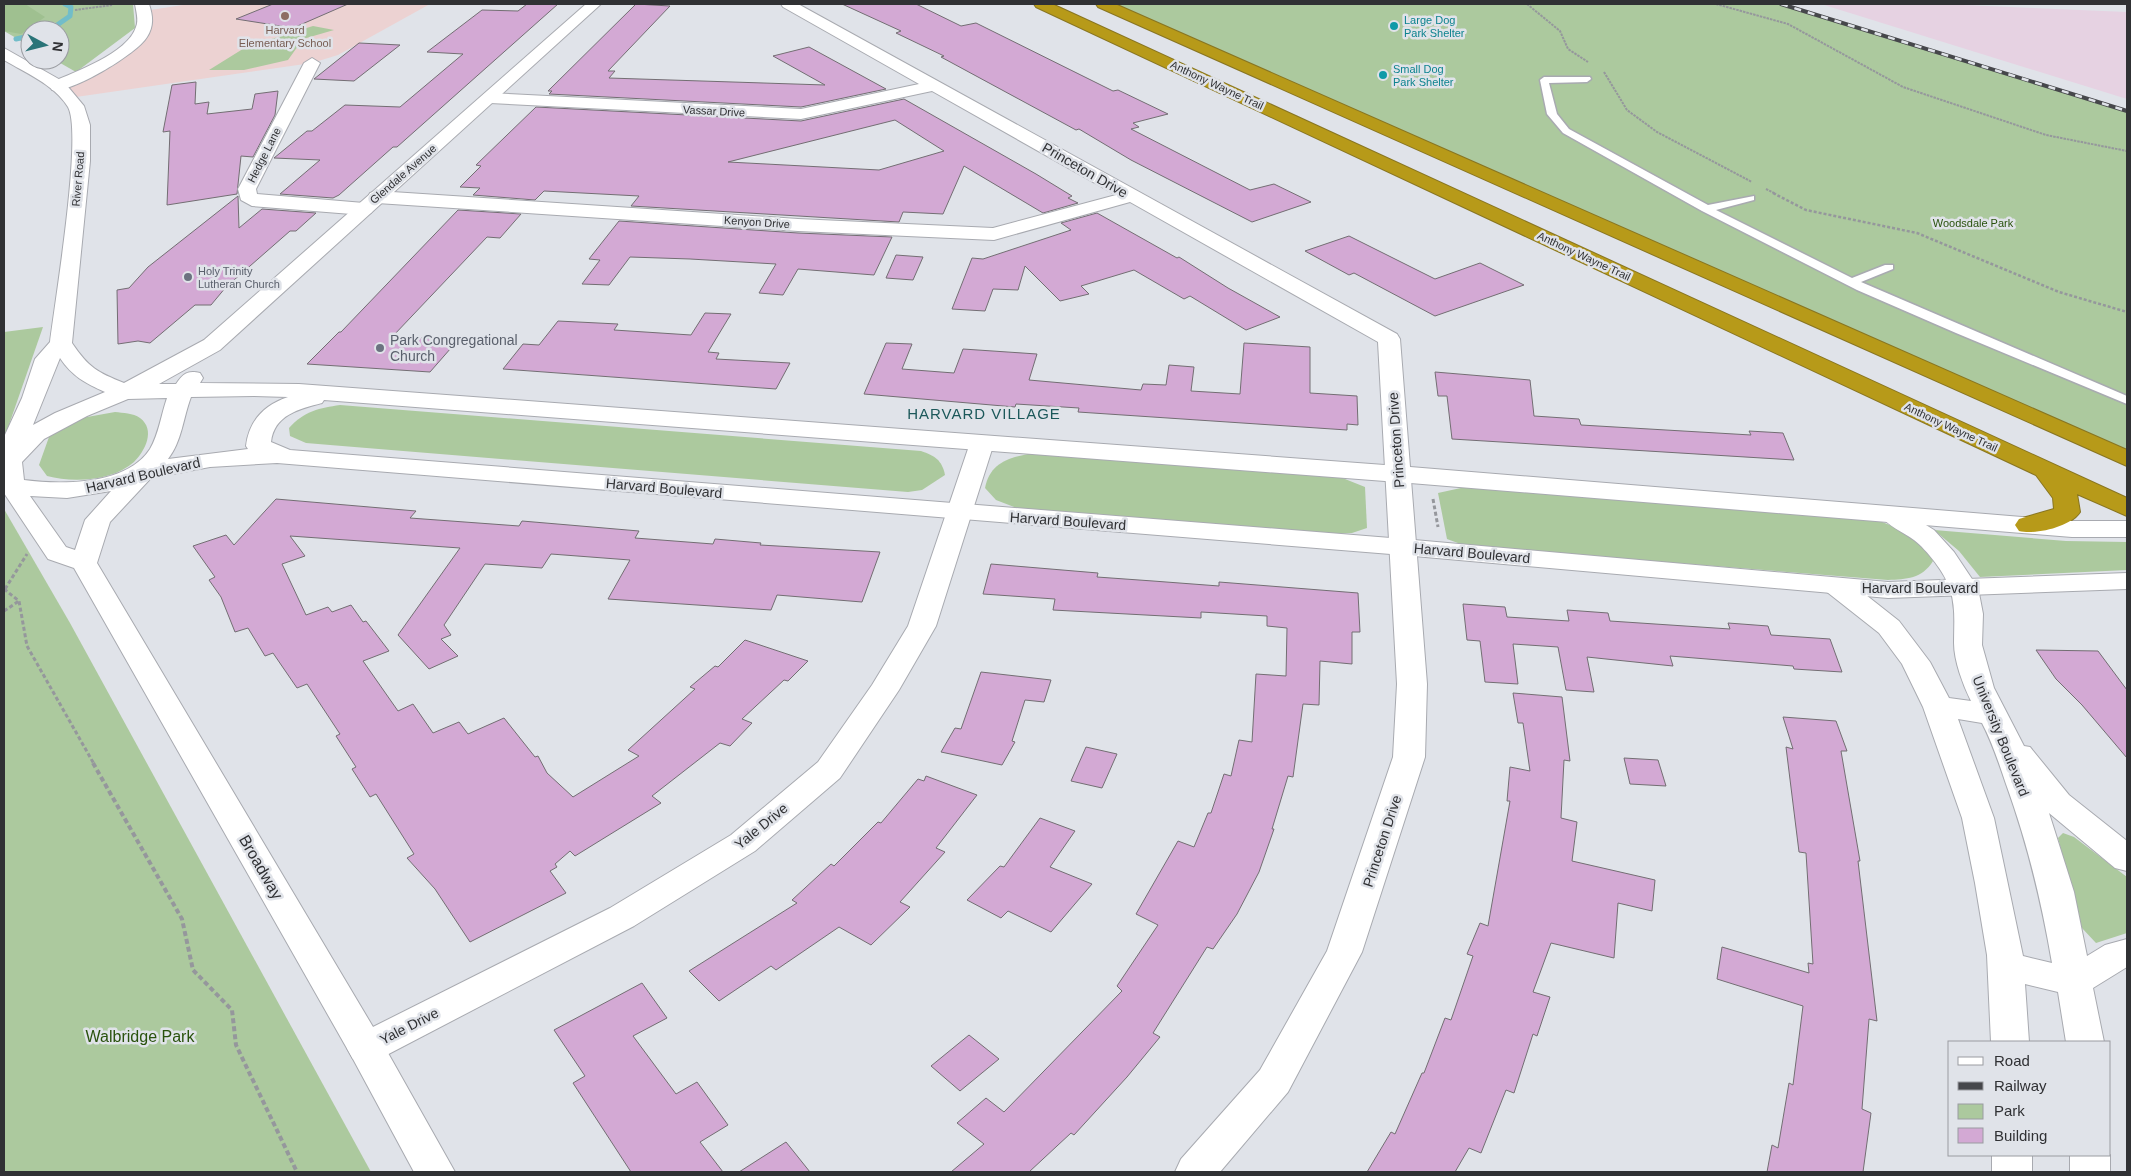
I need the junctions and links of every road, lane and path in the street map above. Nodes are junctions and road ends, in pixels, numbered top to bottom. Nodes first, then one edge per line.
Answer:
1 (142, 4) edge
2 (594, 4) edge
3 (788, 4) edge
4 (1041, 4) edge
5 (1103, 4) edge
6 (1527, 4) edge
7 (1716, 4) edge
8 (112, 5) edge
9 (75, 10) dead end
10 (4, 54) edge
11 (312, 63) dead end
12 (1591, 64) dead end
13 (1599, 69) dead end
14 (1587, 79) dead end
15 (936, 85) junction
16 (58, 86) junction
17 (490, 98) junction
18 (2127, 151) edge
19 (1753, 182) dead end
20 (1762, 187) dead end
21 (1132, 196) junction
22 (1750, 198) dead end
23 (371, 203) junction
24 (1706, 209) junction
25 (1889, 267) dead end
26 (1852, 282) junction
27 (2127, 312) edge
28 (61, 343) junction
29 (212, 345) junction
30 (125, 392) junction
31 (181, 392) junction
32 (337, 394) junction
33 (2127, 400) edge
34 (982, 443) junction
35 (285, 456) junction
36 (2127, 459) edge
37 (2043, 469) junction
38 (142, 472) junction
39 (1398, 474) junction
40 (11, 475) junction
41 (1433, 496) dead end
42 (2127, 508) edge
43 (959, 512) junction
44 (1893, 515) junction
45 (2028, 526) junction
46 (2127, 529) edge
47 (1439, 535) dead end
48 (1403, 547) junction
49 (29, 552) dead end
50 (84, 563) junction
51 (2127, 581) edge
52 (1837, 586) junction
53 (1964, 588) junction
54 (4, 589) edge
55 (19, 601) junction
56 (4, 610) edge
57 (1938, 708) junction
58 (1996, 722) junction
59 (2127, 859) edge
60 (2127, 953) edge
61 (2006, 966) junction
62 (2074, 982) junction
63 (2010, 1041) edge
64 (2084, 1041) edge
65 (366, 1048) junction
66 (2012, 1156) edge
67 (2090, 1156) edge
68 (297, 1172) edge
69 (435, 1172) edge
70 (1195, 1172) edge
71 (2012, 1172) edge
72 (2090, 1172) edge

1 - 16 street
2 - 17 street, Glendale Avenue
3 - 15 street, Princeton Drive
4 - 37 highway, Anthony Wayne Trail
5 - 36 highway, Anthony Wayne Trail
6 - 12 path
7 - 18 path
8 - 9 path
10 - 16 street, River Road
11 - 23 street, Hedge Lane
13 - 19 path
14 - 24 lane
15 - 17 street, Vassar Drive
15 - 21 street, Princeton Drive
16 - 28 street, River Road
17 - 23 street, Glendale Avenue
20 - 27 path
21 - 23 street, Kenyon Drive
21 - 39 street, Princeton Drive
22 - 24 lane
23 - 29 street, Glendale Avenue
24 - 26 lane
25 - 26 lane
26 - 33 lane
28 - 30 street
28 - 40 street
29 - 30 street, Glendale Avenue
29 - 31 street, Glendale Avenue
30 - 31 street
30 - 40 street, Glendale Avenue
31 - 32 street
31 - 38 street
32 - 34 street
32 - 35 street
34 - 39 street
34 - 43 street, Yale Drive
35 - 38 street, Harvard Boulevard
35 - 43 street, Harvard Boulevard
37 - 42 highway, Anthony Wayne Trail
37 - 45 highway
38 - 40 street, Harvard Boulevard
38 - 50 street
39 - 44 street
39 - 48 street, Princeton Drive
40 - 50 street
41 - 47 path
43 - 48 street, Harvard Boulevard
43 - 65 street, Yale Drive
44 - 45 street
44 - 53 street, University Boulevard
45 - 46 street
48 - 52 street, Harvard Boulevard
48 - 70 street, Princeton Drive
49 - 54 path
50 - 65 street, Broadway
51 - 53 street, Harvard Boulevard
52 - 53 street, Harvard Boulevard
52 - 57 street
53 - 58 street, University Boulevard
54 - 55 path
55 - 56 path
55 - 68 path
57 - 58 street
57 - 61 street
58 - 59 street
58 - 62 street, University Boulevard
60 - 62 street
61 - 62 street
61 - 63 street
62 - 64 street, University Boulevard
65 - 69 street, Broadway
66 - 71 street
67 - 72 street

